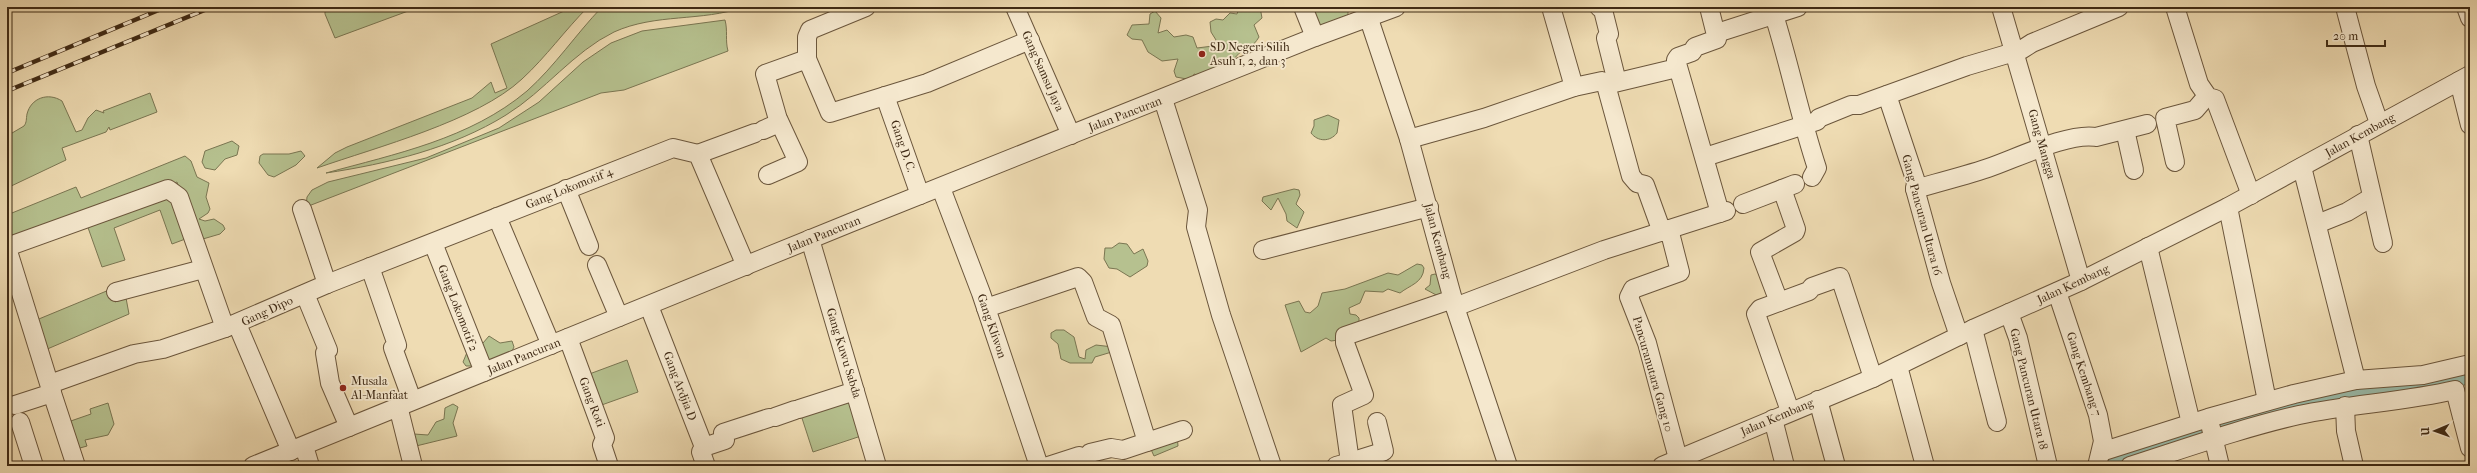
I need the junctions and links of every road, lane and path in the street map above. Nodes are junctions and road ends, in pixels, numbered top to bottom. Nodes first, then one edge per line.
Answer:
1 (866, 7) edge
2 (1015, 7) edge
3 (1303, 7) edge
4 (1396, 7) edge
5 (1551, 7) edge
6 (1599, 7) edge
7 (1709, 7) edge
8 (1798, 7) edge
9 (2001, 7) edge
10 (2118, 7) edge
11 (2175, 7) edge
12 (2345, 7) edge
13 (2466, 7) edge
14 (1769, 13) edge
15 (1368, 16) junction
16 (2470, 18) edge
17 (1717, 33) junction
18 (1315, 37) junction
19 (1030, 40) junction
20 (2016, 52) junction
21 (807, 59) junction
22 (1677, 68) junction
23 (2465, 78) edge
24 (1612, 84) junction
25 (1574, 87) junction
26 (1887, 94) junction
27 (885, 96) junction
28 (2207, 96) junction
29 (1163, 99) junction
30 (779, 121) junction
31 (2146, 124) dead end
32 (2379, 124) junction
33 (1804, 125) junction
34 (2470, 125) edge
35 (2125, 130) junction
36 (1071, 134) junction
37 (2358, 136) junction
38 (1409, 139) junction
39 (2043, 146) junction
40 (698, 154) junction
41 (1705, 157) junction
42 (2175, 162) dead end
43 (2302, 167) junction
44 (2134, 170) dead end
45 (768, 175) dead end
46 (1812, 177) dead end
47 (940, 188) junction
48 (566, 189) junction
49 (1915, 189) junction
50 (920, 195) junction
51 (2251, 195) junction
52 (2372, 197) junction
53 (1743, 204) dead end
54 (1429, 207) junction
55 (2228, 207) junction
56 (302, 209) dead end
57 (497, 217) junction
58 (2316, 224) junction
59 (1666, 230) junction
60 (810, 239) junction
61 (433, 243) junction
62 (2383, 243) dead end
63 (589, 246) dead end
64 (2148, 247) junction
65 (7, 248) edge
66 (1263, 250) dead end
67 (597, 265) dead end
68 (746, 266) junction
69 (370, 267) junction
70 (203, 269) junction
71 (2081, 281) junction
72 (327, 284) junction
73 (116, 292) dead end
74 (2057, 292) junction
75 (304, 294) junction
76 (1779, 302) junction
77 (1454, 303) junction
78 (649, 306) junction
79 (986, 308) junction
80 (2009, 313) junction
81 (619, 317) junction
82 (231, 326) junction
83 (1966, 333) junction
84 (559, 342) junction
85 (2470, 364) edge
86 (1898, 366) junction
87 (484, 372) junction
88 (1873, 378) junction
89 (2456, 381) edge
90 (51, 389) junction
91 (2369, 389) junction
92 (855, 391) junction
93 (2294, 394) junction
94 (1818, 400) junction
95 (2267, 401) junction
96 (405, 403) junction
97 (2345, 406) junction
98 (1790, 411) junction
99 (2299, 415) junction
100 (1773, 419) junction
101 (1377, 422) dead end
102 (1998, 422) dead end
103 (349, 427) junction
104 (2207, 428) junction
105 (1182, 430) dead end
106 (1147, 442) junction
107 (704, 447) junction
108 (298, 448) junction
109 (2470, 448) edge
110 (2099, 458) edge
111 (1343, 464) edge
112 (1673, 464) edge
113 (34, 466) edge
114 (76, 466) edge
115 (253, 466) edge
116 (310, 466) edge
117 (413, 466) edge
118 (609, 466) edge
119 (706, 466) edge
120 (877, 466) edge
121 (1039, 466) edge
122 (1048, 466) edge
123 (1272, 466) edge
124 (1508, 466) edge
125 (1785, 466) edge
126 (1836, 466) edge
127 (1925, 466) edge
128 (2048, 466) edge
129 (2130, 466) edge
130 (2220, 466) edge
131 (2354, 466) edge

1 - 21 street
2 - 19 street, Gang Samsu Jaya
3 - 18 street
4 - 15 street, Jalan Pancuran
5 - 25 street
6 - 24 street
7 - 17 street
8 - 14 street
9 - 20 street, Gang Mangga
10 - 20 street
11 - 28 street
12 - 32 street
13 - 16 street
14 - 17 street
14 - 33 street
15 - 18 street, Jalan Pancuran
15 - 38 street, Jalan Kembang
17 - 22 street
18 - 29 street, Jalan Pancuran
19 - 27 street
19 - 36 street, Gang Samsu Jaya
20 - 26 street
20 - 39 street, Gang Mangga
21 - 27 street
21 - 30 street
22 - 24 street
22 - 41 street
23 - 32 street, Jalan Kembang
23 - 34 street
24 - 25 street
24 - 59 street
25 - 38 street
26 - 33 street
26 - 49 street, Gang Pancuran Utara 16
27 - 50 street, Gang D. C.
28 - 42 street
28 - 51 street
29 - 36 street, Jalan Pancuran
29 - 123 street
30 - 40 street
30 - 45 street
31 - 35 street
32 - 37 street, Jalan Kembang
33 - 41 street
33 - 46 street
35 - 39 street
35 - 44 street
36 - 47 street, Jalan Pancuran
37 - 43 street, Jalan Kembang
37 - 52 street
38 - 54 street, Jalan Kembang
39 - 49 street
39 - 71 street, Gang Mangga
40 - 48 street, Gang Lokomotif 4
40 - 68 street
41 - 59 street
43 - 51 street, Jalan Kembang
43 - 58 street
47 - 50 street, Jalan Pancuran
47 - 79 street, Gang Kliwon
48 - 57 street, Gang Lokomotif 4
48 - 63 street
49 - 83 street, Gang Pancuran Utara 16
50 - 60 street, Jalan Pancuran
51 - 55 street, Jalan Kembang
52 - 58 street
52 - 62 street
53 - 76 street
54 - 66 street
54 - 77 street, Jalan Kembang
55 - 64 street, Jalan Kembang
55 - 95 street
56 - 72 street
57 - 61 street, Gang Lokomotif 4
57 - 84 street, Gang Roti
58 - 91 street
59 - 77 street
59 - 112 street, Pancuranutara Gang 10
60 - 68 street, Jalan Pancuran
60 - 92 street, Gang Kuwu Sabda
61 - 69 street, Gang Lokomotif 4
61 - 87 street, Gang Lokomotif 2
64 - 71 street, Jalan Kembang
64 - 104 street
65 - 70 street
65 - 90 street
67 - 81 street
68 - 78 street, Jalan Pancuran
69 - 72 street, Gang Lokomotif 4
69 - 96 street
70 - 73 street
70 - 82 street
71 - 74 street, Jalan Kembang
72 - 75 street, Gang Dipo
74 - 80 street, Jalan Kembang
74 - 110 street, Gang Kembang 7
75 - 82 street, Gang Dipo
75 - 103 street
76 - 88 street
76 - 98 street
77 - 111 street
77 - 124 street, Jalan Kembang
78 - 81 street, Jalan Pancuran
78 - 107 street, Gang Ardjia D
79 - 106 street
79 - 121 street, Gang Kliwon
80 - 83 street, Jalan Kembang
80 - 128 street, Gang Pancuran Utara 18
81 - 84 street, Jalan Pancuran
82 - 90 street
82 - 108 street, Gang Dipo
83 - 86 street, Jalan Kembang
83 - 102 street, Gang Pancuran Utara 16
84 - 87 street, Jalan Pancuran
84 - 118 street, Gang Roti
85 - 89 street
86 - 88 street, Jalan Kembang
86 - 127 street
87 - 96 street, Jalan Pancuran
88 - 94 street, Jalan Kembang
89 - 91 street
89 - 91 street
89 - 109 street
90 - 113 street
90 - 114 street
91 - 93 street
91 - 97 street
92 - 107 street
92 - 120 street, Gang Kuwu Sabda
93 - 95 street
93 - 99 street
94 - 98 street, Jalan Kembang
94 - 126 street
95 - 104 street
96 - 103 street, Jalan Pancuran
96 - 117 street
97 - 99 street
97 - 131 street
98 - 100 street, Jalan Kembang
99 - 104 street
100 - 112 street, Jalan Kembang
100 - 125 street
101 - 111 street
103 - 108 street, Jalan Pancuran
104 - 110 street
104 - 129 street
104 - 130 street
105 - 106 street
106 - 122 street
107 - 119 street, Gang Ardjia D
108 - 115 street, Jalan Pancuran
108 - 116 street, Gang Dipo

